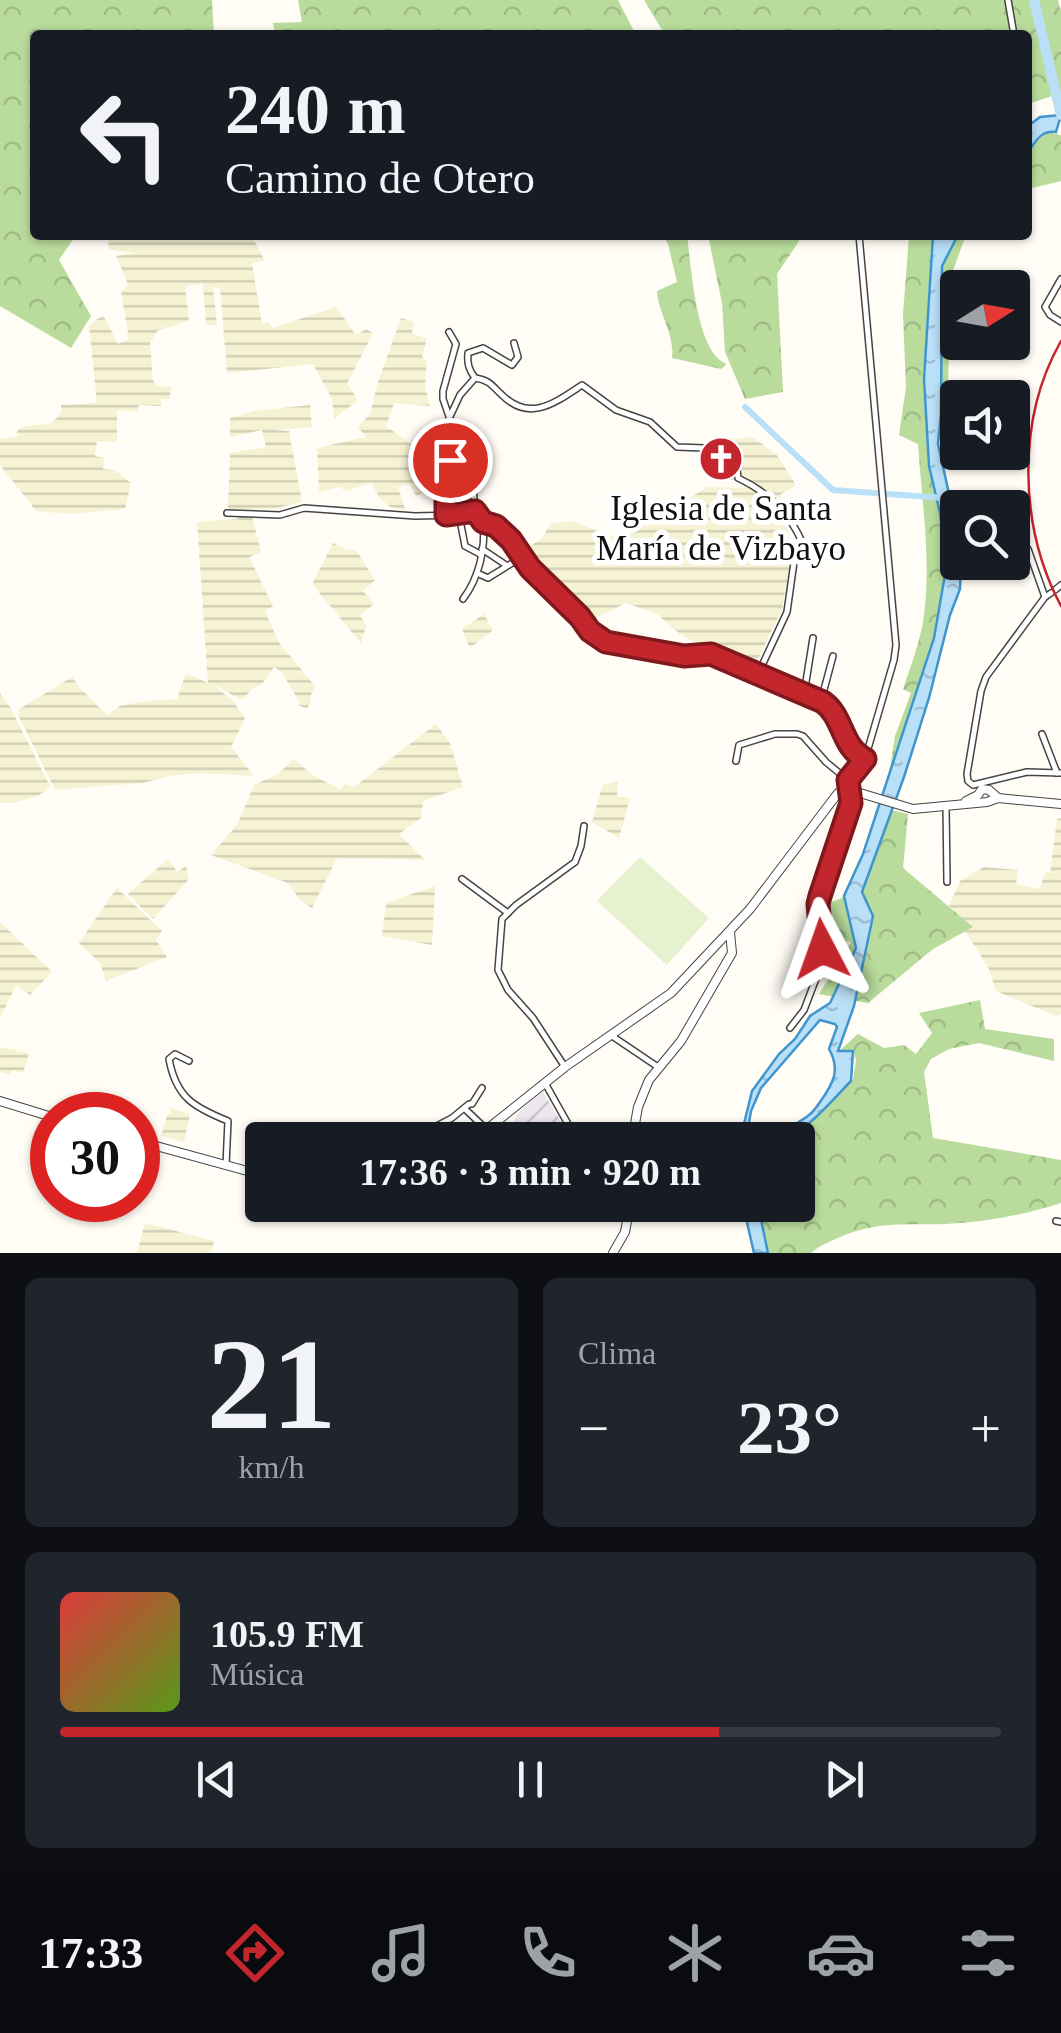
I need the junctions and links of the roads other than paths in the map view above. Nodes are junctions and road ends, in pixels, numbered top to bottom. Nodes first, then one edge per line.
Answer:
1 (1008, 0) edge
2 (1013, 30) edge
3 (859, 240) edge
4 (1061, 278) edge
5 (1061, 322) edge
6 (449, 332) dead end
7 (514, 343) dead end
8 (476, 378) junction
9 (448, 416) junction
10 (475, 511) junction
11 (227, 512) dead end
12 (446, 515) junction
13 (459, 515) junction
14 (483, 522) junction
15 (1030, 552) edge
16 (481, 554) junction
17 (523, 555) junction
18 (506, 565) junction
19 (477, 573) junction
20 (1053, 591) edge
21 (463, 599) dead end
22 (813, 638) dead end
23 (833, 656) dead end
24 (758, 674) junction
25 (804, 694) junction
26 (821, 702) junction
27 (1042, 734) dead end
28 (865, 759) junction
29 (736, 761) dead end
30 (1059, 773) edge
31 (985, 793) junction
32 (848, 794) junction
33 (1061, 804) edge
34 (946, 806) junction
35 (584, 826) dead end
36 (462, 879) dead end
37 (946, 882) dead end
38 (508, 912) junction
39 (731, 940) junction
40 (790, 1028) dead end
41 (613, 1032) junction
42 (189, 1061) dead end
43 (564, 1067) junction
44 (658, 1067) junction
45 (545, 1083) junction
46 (482, 1088) dead end
47 (0, 1102) edge
48 (465, 1108) junction
49 (30, 1111) edge
50 (442, 1122) edge
51 (479, 1122) edge
52 (495, 1122) edge
53 (567, 1122) edge
54 (635, 1122) edge
55 (160, 1147) edge
56 (226, 1166) junction
57 (245, 1171) edge
58 (627, 1222) edge
59 (613, 1253) edge

1 - 2 street
3 - 28 street
4 - 5 street
6 - 9 street
7 - 8 street
8 - 9 street
8 - 24 street
9 - 10 street
9 - 12 street
10 - 13 street
10 - 14 street
11 - 12 street
12 - 13 street
13 - 16 street
14 - 16 street
14 - 17 street
15 - 20 street
16 - 18 street
16 - 19 street
17 - 18 street
17 - 24 street
18 - 19 street
19 - 21 street
20 - 31 street
22 - 25 street
23 - 26 street
24 - 25 street
25 - 26 street
26 - 28 street
27 - 30 street
28 - 32 street
29 - 32 street
30 - 31 street
31 - 33 street
31 - 34 street
32 - 34 street
32 - 39 street
32 - 40 street
34 - 37 street
35 - 38 street
36 - 38 street
38 - 43 street
39 - 41 street
39 - 44 street
41 - 43 street
41 - 44 street
42 - 56 street
43 - 45 street
44 - 54 street
45 - 52 street
45 - 53 street
46 - 48 street
47 - 49 street
48 - 50 street
48 - 51 street
55 - 56 street
56 - 57 street
58 - 59 street

